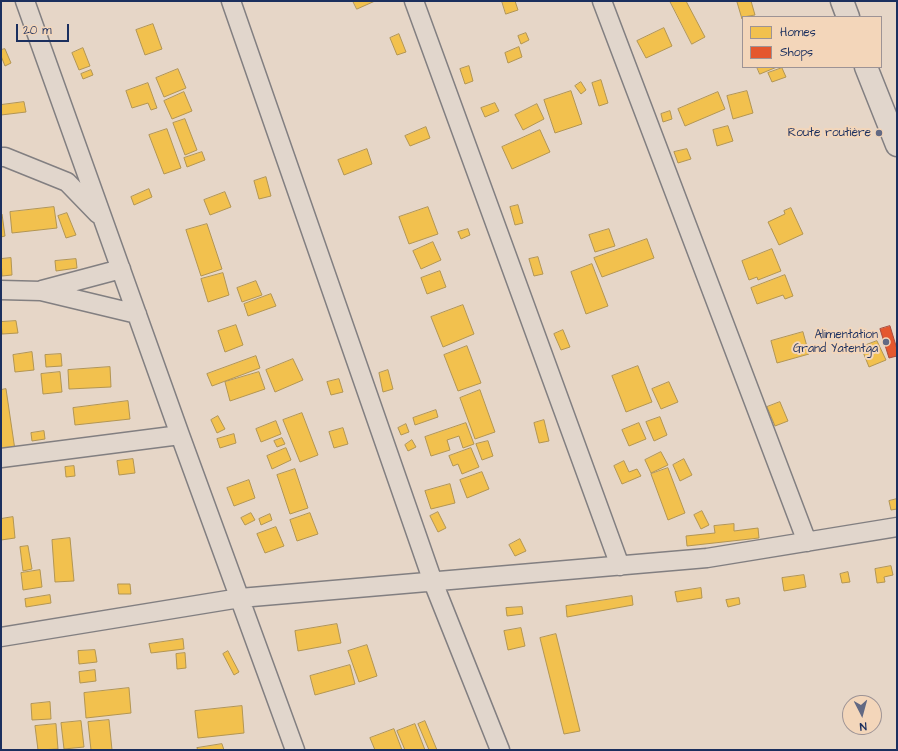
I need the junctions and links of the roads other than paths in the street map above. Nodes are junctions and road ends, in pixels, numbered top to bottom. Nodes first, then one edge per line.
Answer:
1 (25, 1) edge
2 (231, 1) edge
3 (414, 1) edge
4 (602, 1) edge
5 (842, 1) edge
6 (848, 16) edge
7 (866, 68) edge
8 (897, 145) edge
9 (1, 157) edge
10 (103, 218) junction
11 (121, 269) junction
12 (1, 290) edge
13 (41, 291) junction
14 (137, 314) junction
15 (180, 435) junction
16 (1, 458) edge
17 (897, 527) edge
18 (807, 542) junction
19 (620, 566) junction
20 (433, 582) junction
21 (240, 598) junction
22 (1, 637) edge
23 (295, 750) edge
24 (500, 750) edge

1 - 10 street
2 - 20 street
3 - 19 street
4 - 18 street
5 - 6 main road
7 - 8 main road
9 - 10 street
10 - 11 street
11 - 13 street
11 - 14 street
12 - 13 street
13 - 14 street
14 - 15 street
15 - 16 street
15 - 21 street
17 - 18 street
18 - 19 street
19 - 20 street
20 - 21 street
20 - 24 street
21 - 22 street
21 - 23 street

